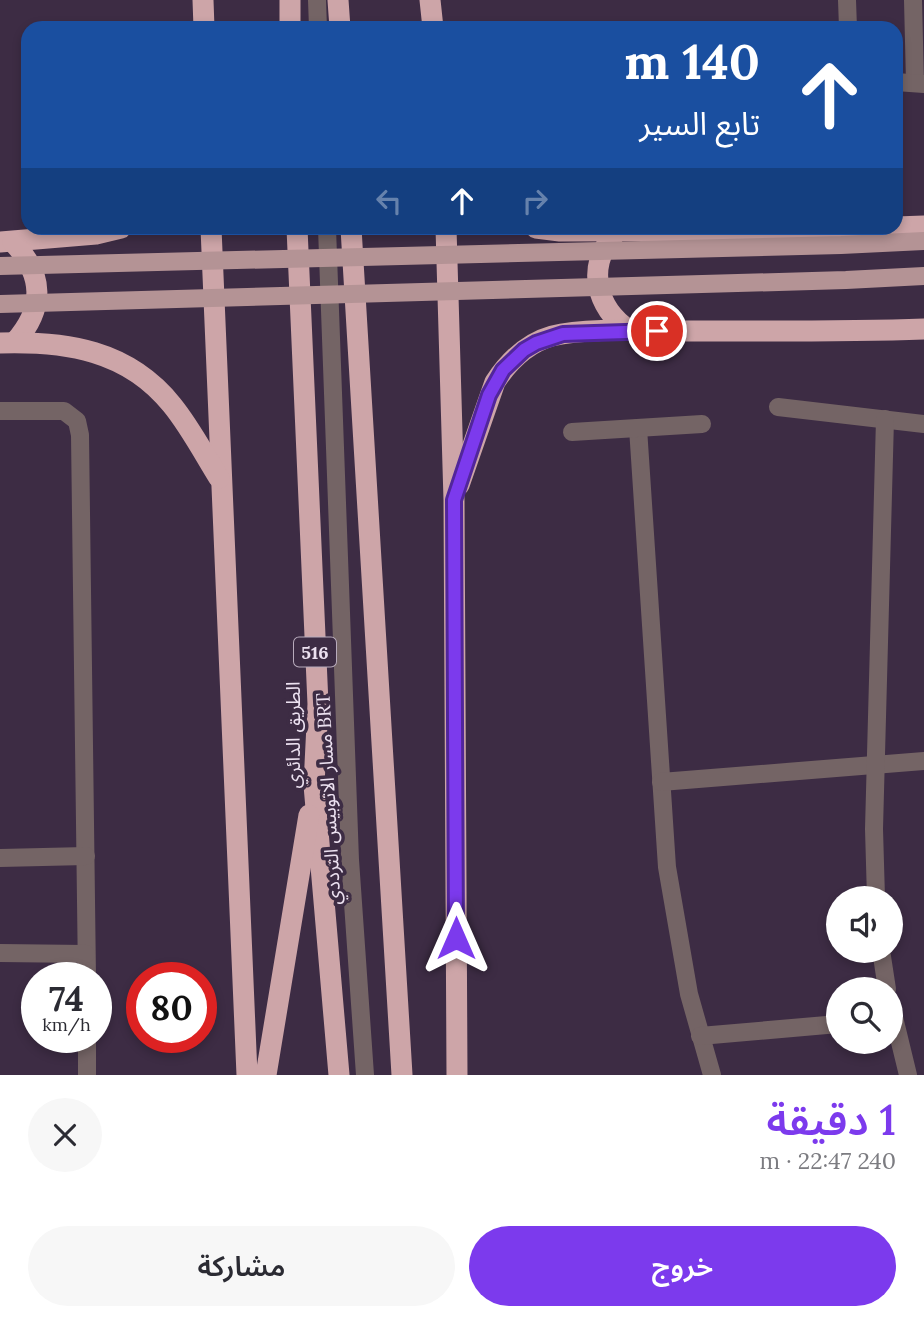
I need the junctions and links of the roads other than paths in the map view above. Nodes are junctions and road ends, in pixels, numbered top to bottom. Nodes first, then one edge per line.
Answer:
1 (203, 0) edge
2 (290, 0) edge
3 (317, 0) edge
4 (338, 0) edge
5 (430, 0) edge
6 (847, 0) edge
7 (913, 0) edge
8 (204, 21) edge
9 (290, 21) edge
10 (318, 21) edge
11 (340, 21) edge
12 (432, 21) edge
13 (848, 21) edge
14 (919, 84) edge
15 (924, 226) edge
16 (903, 227) edge
17 (85, 235) edge
18 (211, 235) edge
19 (298, 235) edge
20 (327, 235) edge
21 (351, 235) edge
22 (446, 235) edge
23 (614, 235) edge
24 (924, 241) edge
25 (7, 242) edge
26 (0, 266) edge
27 (924, 276) edge
28 (0, 304) edge
29 (924, 329) edge
30 (629, 330) junction
31 (8, 343) edge
32 (778, 407) dead end
33 (0, 411) edge
34 (885, 419) junction
35 (702, 424) dead end
36 (924, 424) edge
37 (638, 428) junction
38 (572, 432) dead end
39 (221, 480) junction
40 (454, 500) junction
41 (924, 761) edge
42 (877, 765) junction
43 (661, 782) junction
44 (314, 785) junction
45 (86, 856) junction
46 (0, 858) edge
47 (876, 886) edge
48 (0, 953) edge
49 (86, 954) junction
50 (86, 962) edge
51 (826, 1025) edge
52 (700, 1036) junction
53 (87, 1053) edge
54 (902, 1054) edge
55 (87, 1075) edge
56 (247, 1075) edge
57 (266, 1075) edge
58 (339, 1075) edge
59 (365, 1075) edge
60 (402, 1075) edge
61 (457, 1075) edge
62 (712, 1075) edge
63 (908, 1075) edge

1 - 8 highway
2 - 9 highway
3 - 10 lane
4 - 11 highway
5 - 12 highway
6 - 13 lane
7 - 14 lane
15 - 16 highway
17 - 25 highway
18 - 39 highway
19 - 44 highway, الطريق الدائري / 516
20 - 59 lane, مسار الاتوبيس الترددي BRT
21 - 60 highway
22 - 40 highway
23 - 30 highway
24 - 26 main road, bridge
25 - 31 highway
27 - 28 main road, bridge
29 - 30 highway
30 - 40 highway
31 - 39 highway
32 - 34 lane
33 - 45 lane
34 - 36 lane
34 - 42 lane
35 - 37 lane
37 - 38 lane
37 - 43 lane
39 - 56 highway
40 - 61 highway
41 - 42 lane
42 - 43 lane
42 - 47 lane
43 - 52 lane
44 - 57 highway
44 - 58 highway, الطريق الدائري / 516
45 - 46 lane
45 - 49 lane
48 - 49 lane
49 - 50 lane
51 - 52 lane
52 - 62 lane
53 - 55 lane
54 - 63 lane

